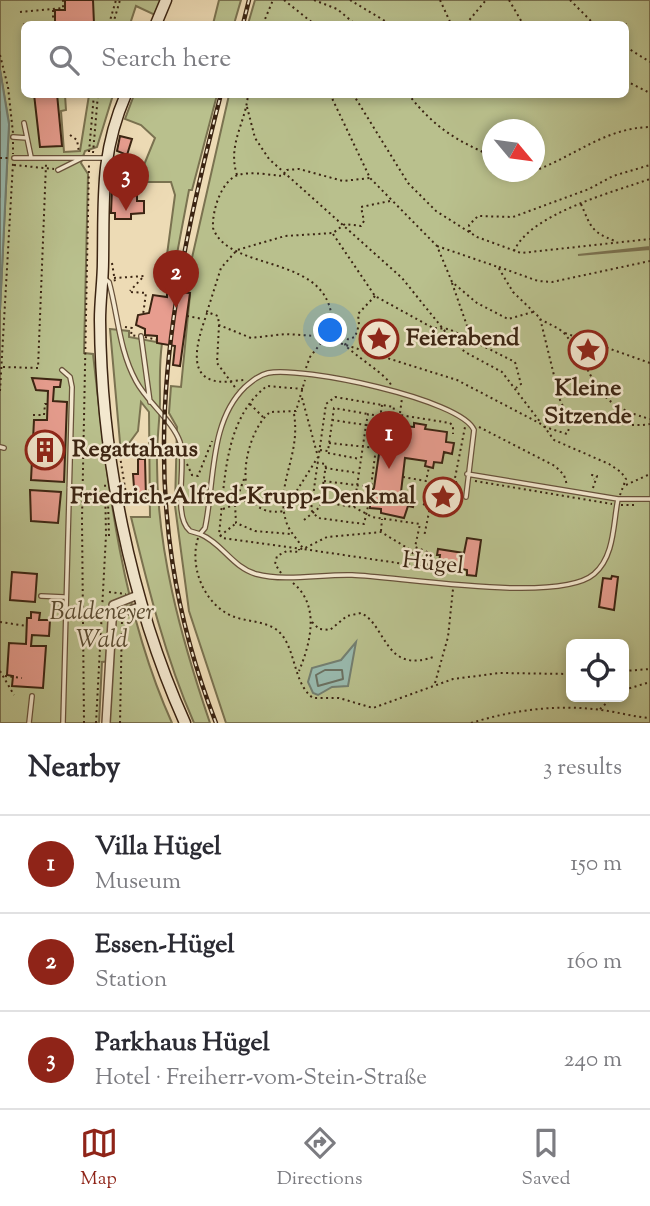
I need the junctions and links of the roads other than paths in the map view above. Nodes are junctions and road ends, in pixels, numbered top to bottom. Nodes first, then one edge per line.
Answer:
1 (166, 0) edge
2 (157, 21) edge
3 (124, 98) edge
4 (24, 123) dead end
5 (13, 137) road end
6 (27, 138) junction
7 (72, 156) junction
8 (31, 157) junction
9 (90, 157) junction
10 (11, 158) road end
11 (74, 164) junction
12 (58, 170) dead end
13 (71, 173) dead end
14 (108, 277) junction
15 (141, 336) road end
16 (62, 370) dead end
17 (150, 404) junction
18 (467, 474) junction
19 (466, 497) dead end
20 (618, 499) junction
21 (650, 499) edge
22 (200, 534) junction
23 (41, 596) dead end
24 (65, 597) junction
25 (140, 600) junction
26 (111, 616) junction
27 (32, 696) dead end
28 (29, 723) edge
29 (63, 723) edge
30 (106, 723) edge
31 (184, 723) edge

1 - 2 main road
3 - 9 main road
4 - 6 lane
5 - 6 lane
6 - 8 lane
7 - 8 lane
7 - 9 lane
7 - 11 lane
8 - 10 lane
9 - 11 lane
9 - 14 main road
11 - 12 lane
11 - 13 lane
14 - 17 lane, Hügel
14 - 25 main road
15 - 17 lane
16 - 24 lane
17 - 22 lane, Hügel
18 - 19 lane
18 - 20 lane
18 - 22 lane
20 - 21 lane
20 - 22 lane, Hügel
23 - 24 lane
24 - 29 lane
25 - 26 street
25 - 26 street
25 - 31 main road
26 - 30 street
27 - 28 lane

